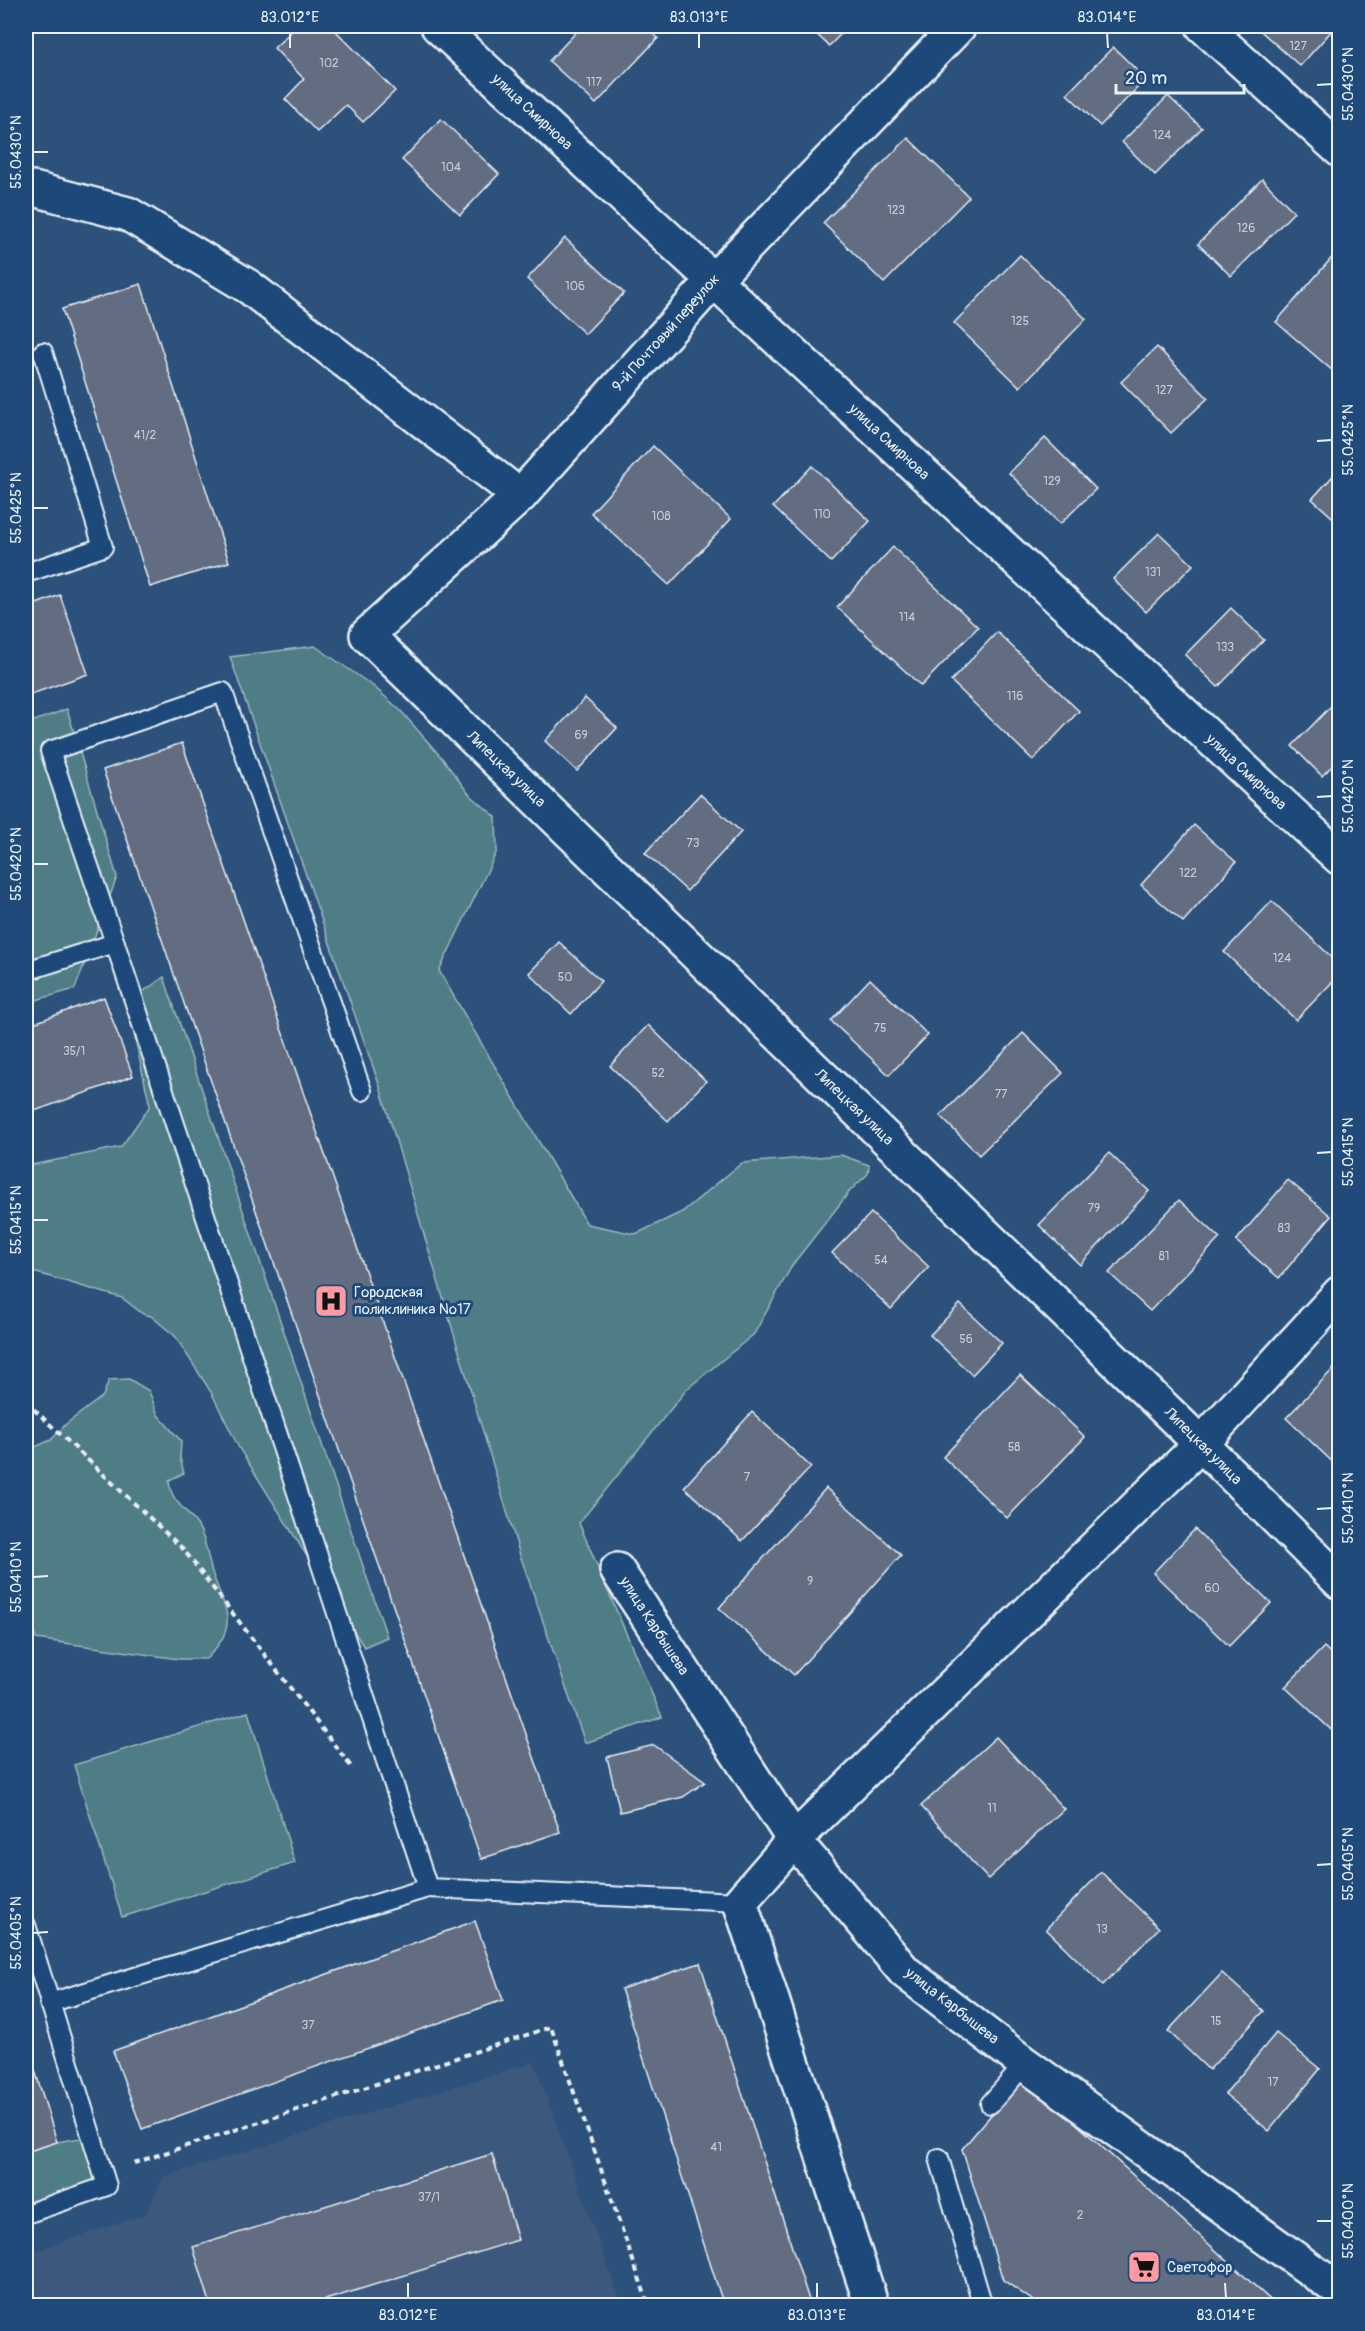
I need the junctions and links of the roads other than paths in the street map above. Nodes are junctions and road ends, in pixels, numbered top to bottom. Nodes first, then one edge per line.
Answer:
1 (438, 26) edge
2 (959, 26) edge
3 (1203, 26) edge
4 (1340, 150) edge
5 (26, 187) edge
6 (714, 280) junction
7 (43, 352) dead end
8 (520, 496) junction
9 (26, 573) edge
10 (367, 635) joint
11 (1340, 858) edge
12 (115, 944) junction
13 (26, 972) edge
14 (362, 1091) dead end
15 (1340, 1293) edge
16 (1201, 1444) junction
17 (617, 1570) dead end
18 (1340, 1582) edge
19 (794, 1840) junction
20 (428, 1888) junction
21 (740, 1902) junction
22 (26, 1925) edge
23 (50, 2003) junction
24 (1025, 2064) junction
25 (990, 2104) dead end
26 (939, 2158) dead end
27 (26, 2214) edge
28 (1340, 2290) edge
29 (872, 2306) edge
30 (983, 2306) edge

1 - 6 street, улица Смирнова
2 - 6 street, 9-й Почтовый переулок
3 - 4 street
5 - 8 street
6 - 8 street, 9-й Почтовый переулок
6 - 11 street, улица Смирнова
7 - 9 lane
8 - 10 street, 9-й Почтовый переулок
10 - 16 street, Липецкая улица
12 - 13 lane
12 - 14 lane
12 - 20 lane
15 - 16 street
16 - 18 street, Липецкая улица
16 - 19 street
17 - 19 street, улица Карбышева
19 - 21 street
19 - 24 street, улица Карбышева
20 - 21 lane
20 - 23 lane
21 - 29 street
22 - 23 lane
23 - 27 lane
24 - 25 lane
24 - 28 street, улица Карбышева
26 - 30 lane

